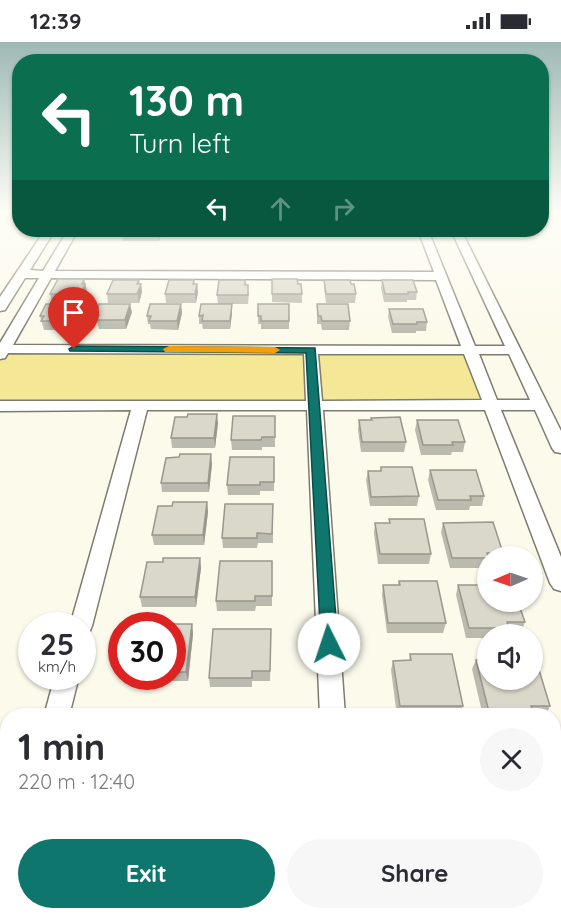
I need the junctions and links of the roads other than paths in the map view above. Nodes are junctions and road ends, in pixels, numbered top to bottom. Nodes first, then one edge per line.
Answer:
1 (34, 254) edge
2 (59, 254) edge
3 (432, 254) edge
4 (468, 254) edge
5 (21, 274) junction
6 (47, 274) junction
7 (441, 276) junction
8 (0, 307) edge
9 (311, 350) junction
10 (471, 350) junction
11 (514, 350) junction
12 (1, 351) edge
13 (315, 405) junction
14 (492, 405) junction
15 (540, 405) junction
16 (0, 406) edge
17 (140, 406) junction
18 (561, 448) edge
19 (561, 583) edge
20 (85, 612) edge
21 (63, 690) edge
22 (58, 708) edge
23 (333, 708) edge

1 - 5 street
2 - 6 street
3 - 7 street
4 - 11 street
5 - 6 street
5 - 8 street
6 - 7 street
6 - 12 street
7 - 10 street
9 - 10 street
9 - 12 street
9 - 13 street
10 - 11 street
10 - 14 street
11 - 15 street
13 - 14 street
13 - 17 street
13 - 23 street
14 - 15 street
14 - 19 street
15 - 18 street
16 - 17 street
17 - 20 street
21 - 22 street

